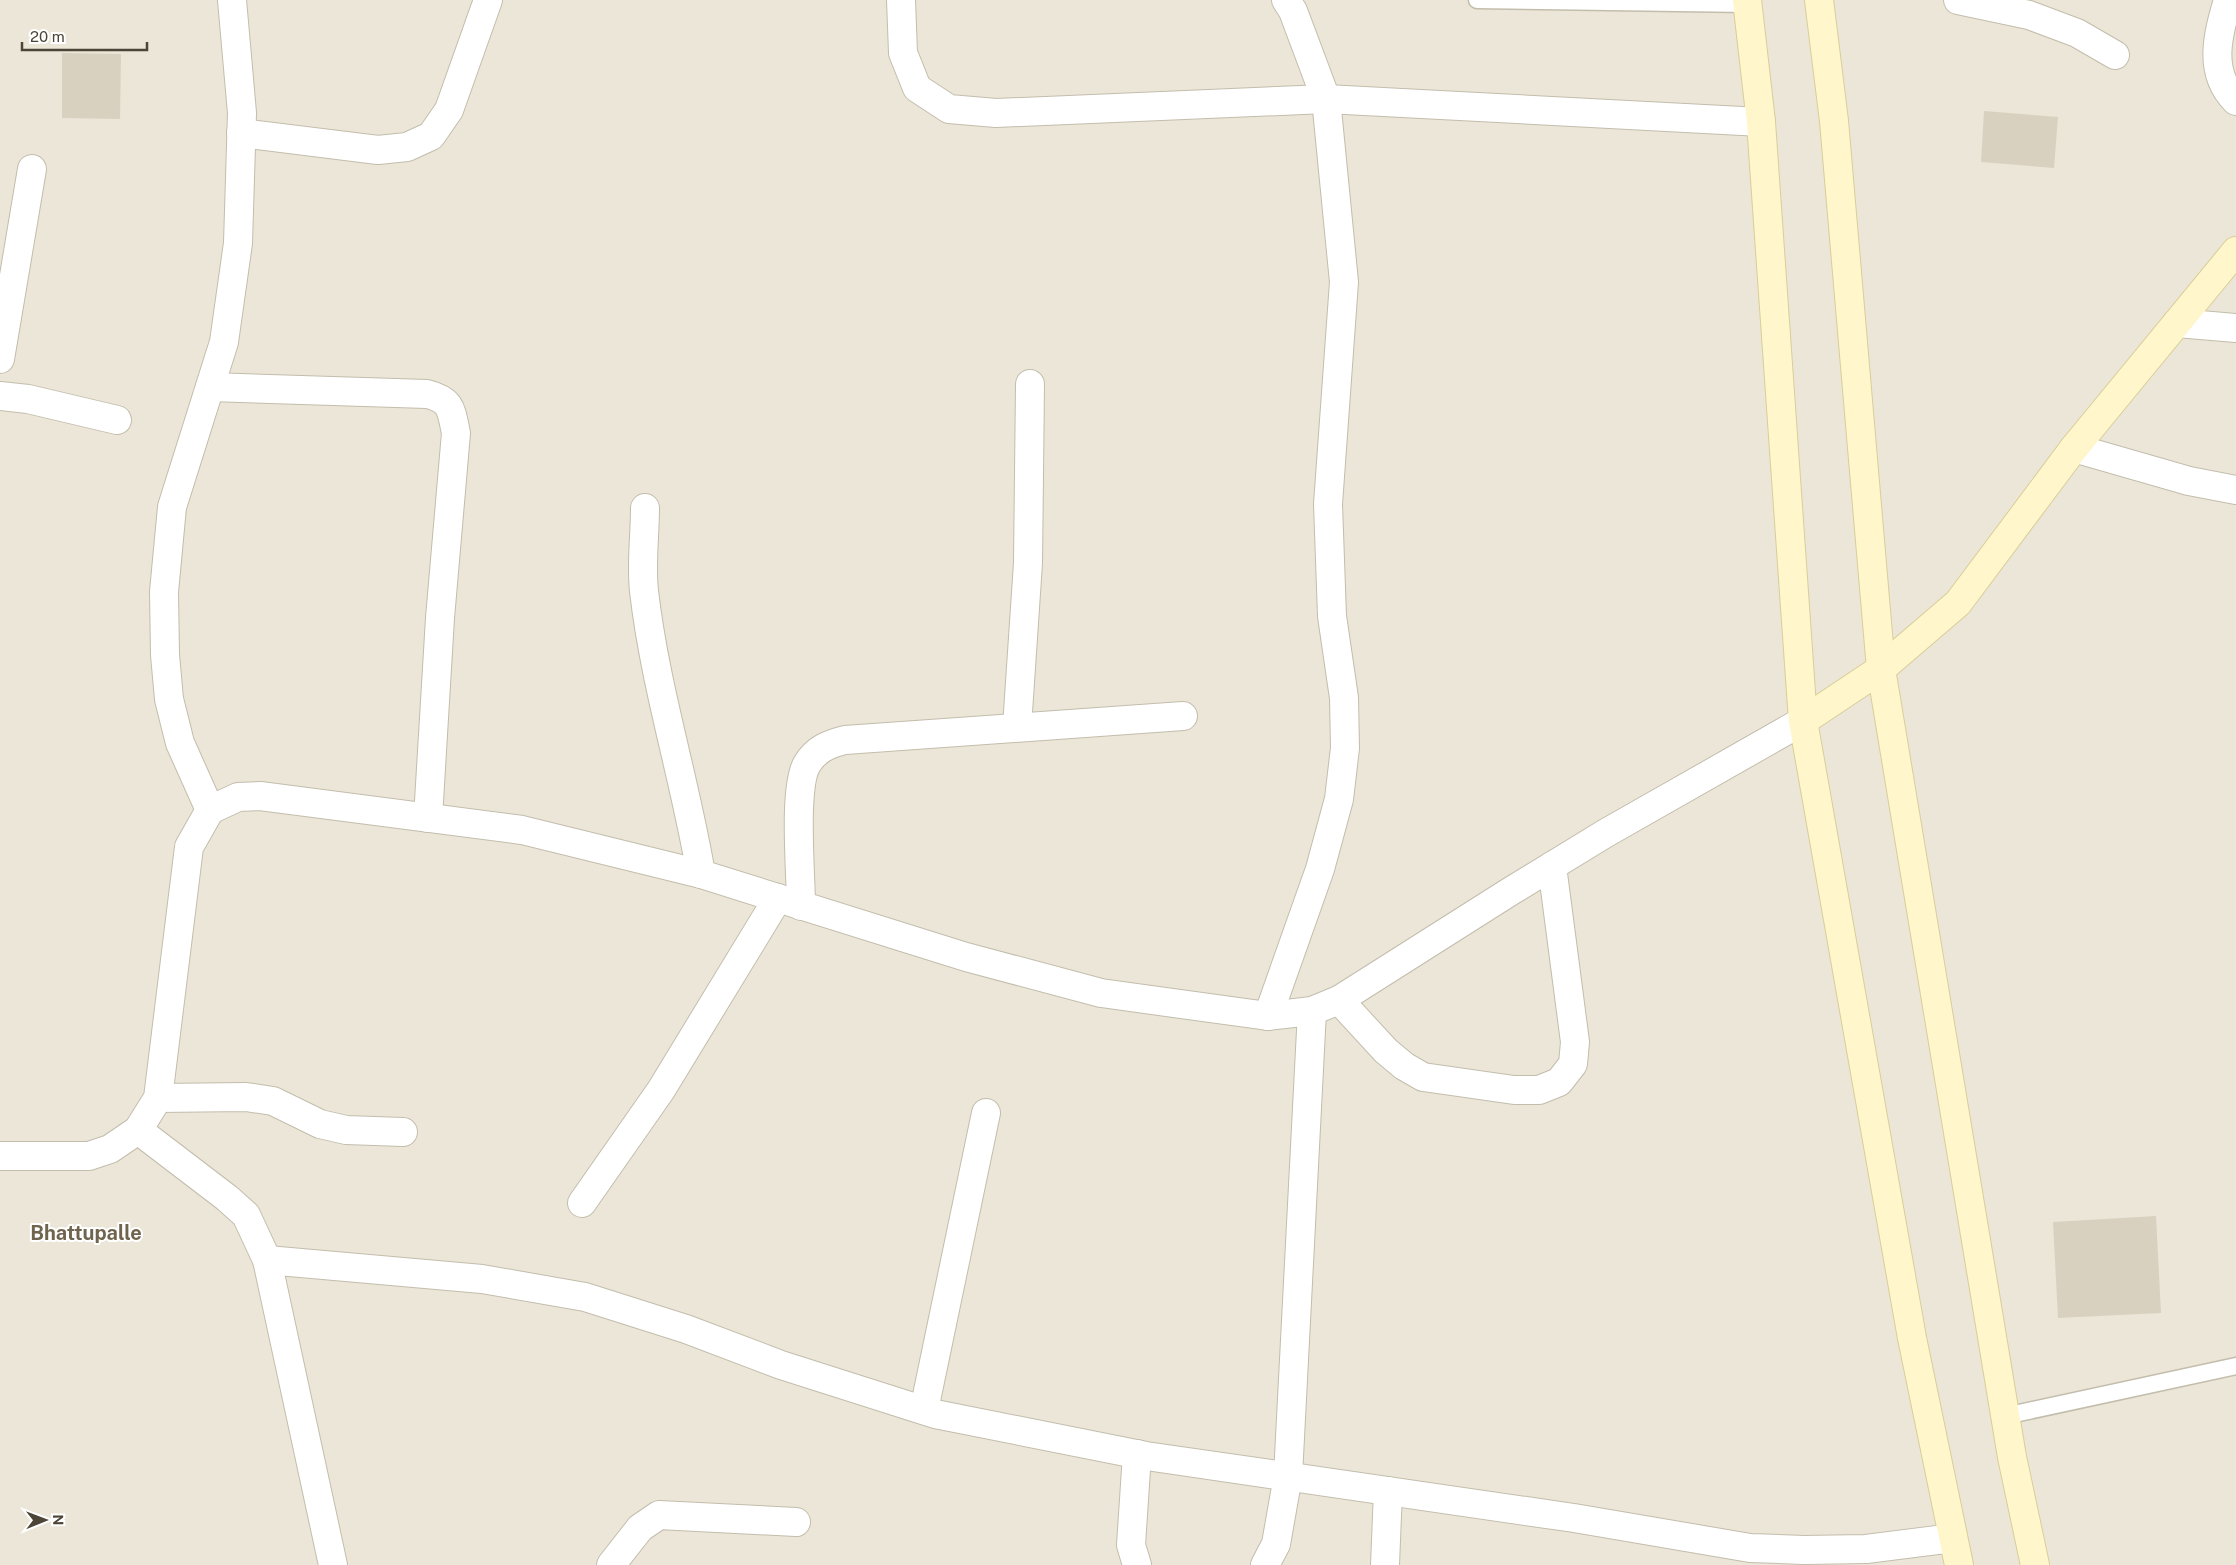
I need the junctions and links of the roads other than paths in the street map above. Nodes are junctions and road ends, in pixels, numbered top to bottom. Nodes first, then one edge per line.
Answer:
1 (232, 0) edge
2 (488, 0) edge
3 (901, 0) edge
4 (1286, 0) edge
5 (1477, 0) edge
6 (1819, 0) edge
7 (1958, 0) edge
8 (2228, 0) edge
9 (1747, 2) edge
10 (2115, 55) dead end
11 (1326, 99) junction
12 (2236, 101) edge
13 (1761, 122) junction
14 (241, 133) junction
15 (32, 169) dead end
16 (2236, 251) edge
17 (2177, 323) junction
18 (2236, 328) edge
19 (0, 358) edge
20 (1030, 384) dead end
21 (210, 387) junction
22 (0, 396) edge
23 (117, 420) dead end
24 (2074, 448) junction
25 (2236, 490) edge
26 (645, 508) dead end
27 (1881, 669) junction
28 (1183, 716) dead end
29 (1803, 721) junction
30 (1017, 727) junction
31 (210, 810) junction
32 (428, 818) junction
33 (1552, 866) junction
34 (701, 874) junction
35 (790, 902) junction
36 (1339, 1000) junction
37 (1312, 1011) junction
38 (1268, 1016) junction
39 (158, 1098) junction
40 (986, 1113) dead end
41 (138, 1130) junction
42 (403, 1132) dead end
43 (0, 1156) edge
44 (582, 1204) dead end
45 (267, 1260) junction
46 (2236, 1366) edge
47 (924, 1410) junction
48 (2005, 1416) junction
49 (1136, 1454) junction
50 (1288, 1476) junction
51 (1388, 1491) junction
52 (796, 1522) dead end
53 (1953, 1538) junction
54 (333, 1565) edge
55 (611, 1565) edge
56 (1136, 1565) edge
57 (1264, 1565) edge
58 (1385, 1565) edge
59 (1959, 1565) edge
60 (2035, 1565) edge

1 - 14 street
2 - 14 street
3 - 11 street
4 - 11 street
5 - 9 lane
6 - 27 street
7 - 10 street
8 - 12 street
9 - 13 street
11 - 13 street
11 - 38 street
13 - 29 street
14 - 21 street
15 - 19 street
16 - 17 street
17 - 18 street
17 - 24 street
20 - 30 street
21 - 31 street
21 - 32 street
22 - 23 street
24 - 25 street
24 - 27 street
26 - 34 street
27 - 29 street
27 - 48 street
28 - 30 street
29 - 33 street
29 - 53 street
30 - 35 street
31 - 32 street
31 - 39 street
32 - 34 street
33 - 36 street
33 - 36 street
34 - 35 street
35 - 38 street
35 - 44 street
36 - 37 street
37 - 38 street
37 - 50 street
39 - 41 street
39 - 42 street
40 - 47 street
41 - 43 street
41 - 45 street
45 - 47 street
45 - 54 street
46 - 48 lane
47 - 49 street
48 - 60 street
49 - 50 street
49 - 56 street
50 - 51 street
50 - 57 street
51 - 53 street
51 - 58 street
52 - 55 street
53 - 59 street

